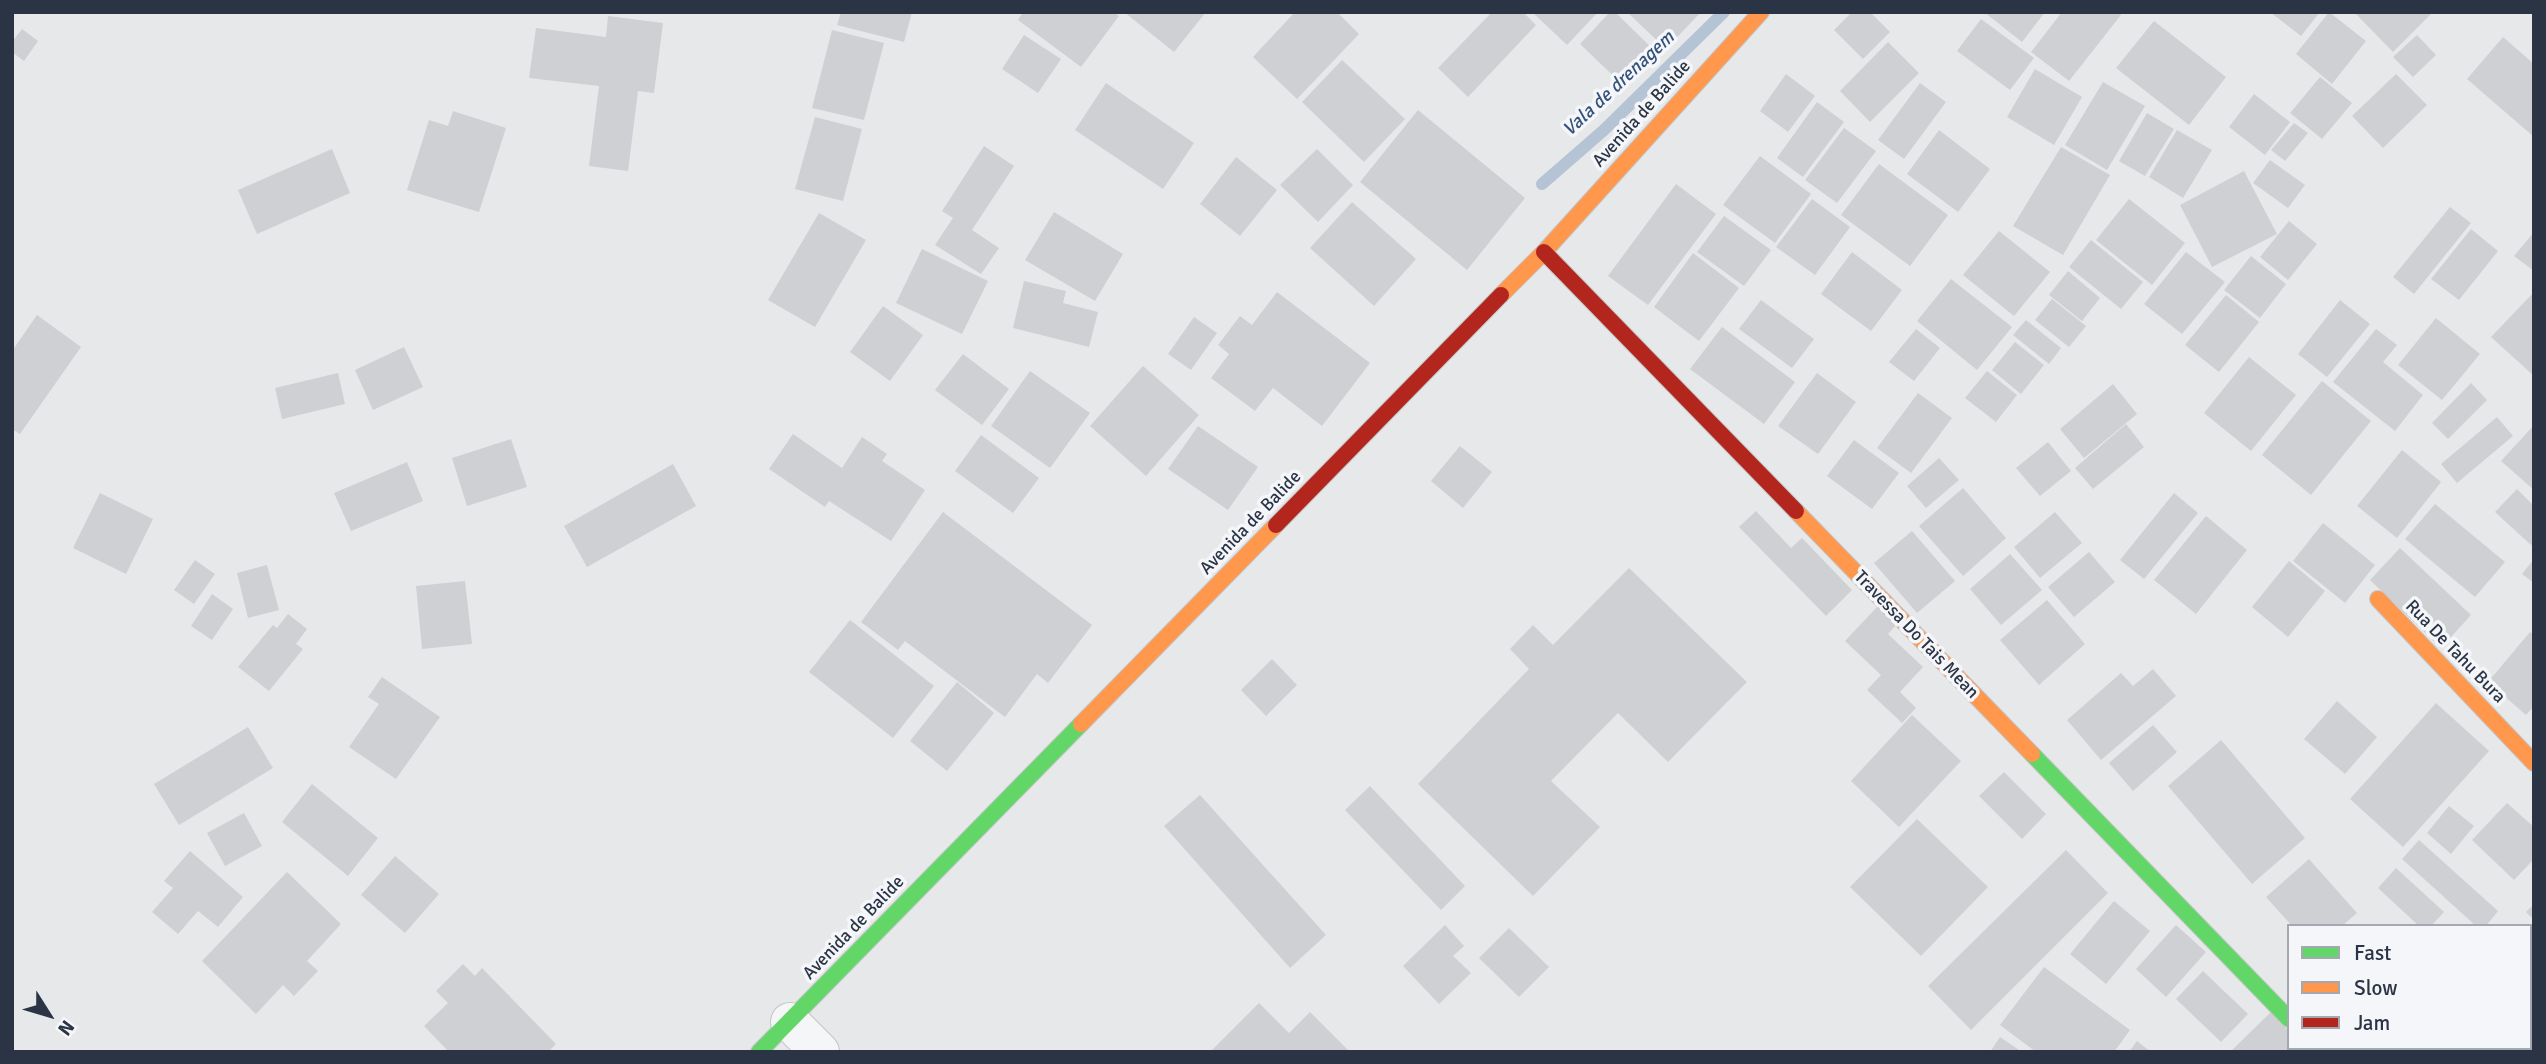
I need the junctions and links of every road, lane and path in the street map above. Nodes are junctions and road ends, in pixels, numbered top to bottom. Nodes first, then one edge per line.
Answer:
1 (1761, 12) edge
2 (1544, 252) junction
3 (2378, 599) dead end
4 (2534, 762) edge
5 (2287, 1017) edge
6 (790, 1022) junction
7 (759, 1052) edge
8 (820, 1052) edge

1 - 2 main road, Avenida de Balide
2 - 5 main road, Travessa Do Tais Mean
2 - 6 main road, Avenida de Balide
3 - 4 main road, Rua De Tahu Bura
6 - 7 main road, Avenida de Balide
6 - 8 street

